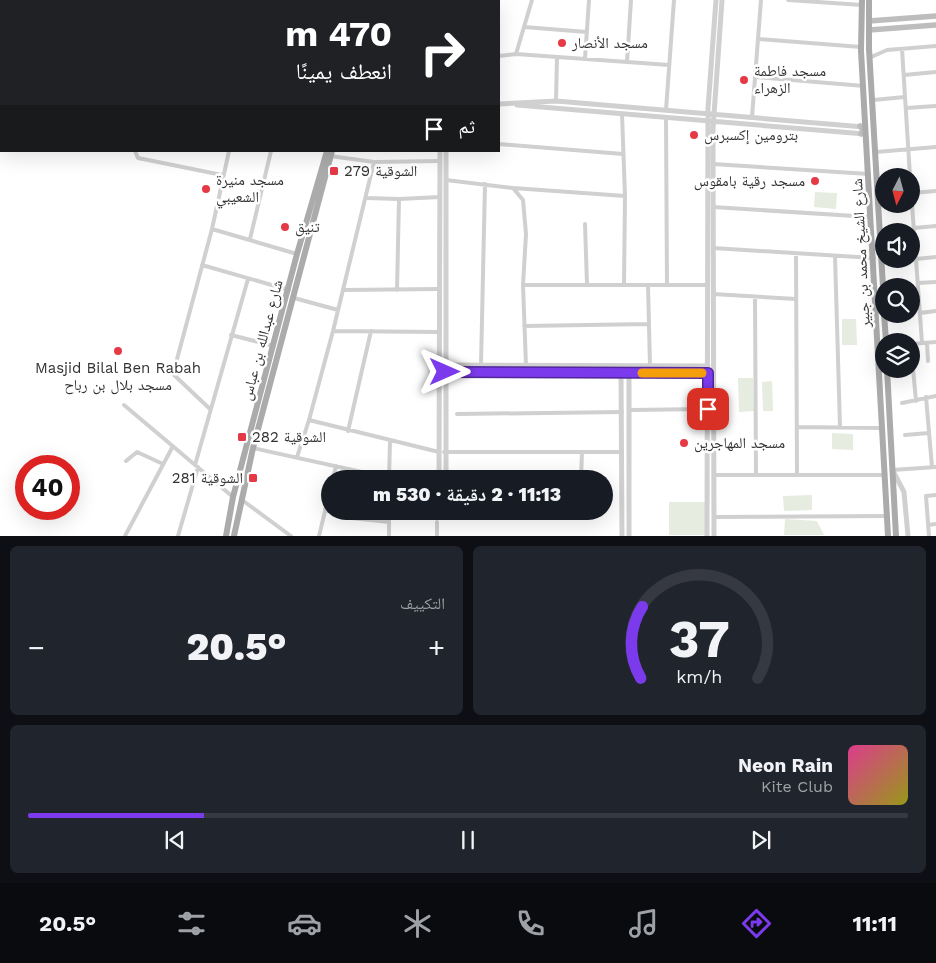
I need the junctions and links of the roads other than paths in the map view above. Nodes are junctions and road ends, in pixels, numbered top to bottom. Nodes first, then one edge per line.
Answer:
1 (532, 0) edge
2 (589, 0) edge
3 (631, 0) edge
4 (674, 0) edge
5 (716, 0) edge
6 (722, 0) edge
7 (761, 0) edge
8 (788, 0) edge
9 (869, 0) edge
10 (822, 1) edge
11 (862, 3) edge
12 (936, 16) edge
13 (880, 20) junction
14 (869, 21) junction
15 (936, 25) edge
16 (524, 27) junction
17 (882, 29) junction
18 (869, 30) junction
19 (587, 32) junction
20 (758, 39) junction
21 (936, 46) edge
22 (861, 47) junction
23 (902, 49) junction
24 (516, 54) junction
25 (500, 56) edge
26 (557, 57) junction
27 (869, 58) junction
28 (585, 59) junction
29 (627, 62) junction
30 (669, 65) junction
31 (936, 72) edge
32 (904, 76) junction
33 (755, 77) junction
34 (864, 86) junction
35 (905, 97) junction
36 (873, 100) junction
37 (556, 101) junction
38 (500, 104) edge
39 (936, 106) edge
40 (906, 108) junction
41 (666, 110) junction
42 (622, 114) junction
43 (711, 114) junction
44 (752, 117) junction
45 (666, 118) junction
46 (711, 122) junction
47 (864, 130) junction
48 (500, 144) edge
49 (936, 147) edge
50 (908, 149) junction
51 (135, 152) edge
52 (229, 152) edge
53 (271, 152) edge
54 (440, 152) edge
55 (446, 152) edge
56 (876, 152) junction
57 (330, 153) edge
58 (623, 154) junction
59 (440, 161) junction
60 (374, 162) junction
61 (713, 164) junction
62 (909, 168) edge
63 (869, 174) junction
64 (222, 175) junction
65 (446, 180) junction
66 (485, 184) junction
67 (513, 188) junction
68 (920, 191) edge
69 (936, 191) edge
70 (625, 196) junction
71 (440, 197) junction
72 (367, 198) junction
73 (399, 199) junction
74 (713, 207) junction
75 (872, 217) junction
76 (585, 224) dead end
77 (936, 226) edge
78 (920, 227) edge
79 (212, 229) junction
80 (250, 239) junction
81 (713, 248) junction
82 (298, 254) junction
83 (796, 254) junction
84 (835, 256) junction
85 (936, 257) edge
86 (874, 258) junction
87 (920, 259) edge
88 (202, 265) junction
89 (883, 278) edge
90 (248, 279) junction
91 (936, 282) edge
92 (920, 283) edge
93 (587, 284) junction
94 (523, 285) junction
95 (624, 285) junction
96 (648, 285) junction
97 (667, 285) junction
98 (708, 285) junction
99 (439, 289) junction
100 (288, 290) junction
101 (343, 290) junction
102 (398, 290) junction
103 (713, 294) junction
104 (755, 297) junction
105 (294, 298) junction
106 (796, 299) junction
107 (338, 310) junction
108 (936, 311) edge
109 (920, 313) joint
110 (649, 324) junction
111 (524, 326) junction
112 (333, 331) junction
113 (371, 331) junction
114 (439, 332) junction
115 (878, 333) edge
116 (231, 335) junction
117 (936, 342) edge
118 (927, 343) junction
119 (922, 344) joint
120 (274, 346) junction
121 (928, 361) dead end
122 (442, 365) junction
123 (482, 365) junction
124 (526, 366) junction
125 (650, 366) junction
126 (708, 366) junction
127 (442, 372) junction
128 (622, 373) junction
129 (629, 373) junction
130 (708, 373) junction
131 (880, 378) edge
132 (887, 378) edge
133 (914, 378) edge
134 (936, 396) edge
135 (926, 397) junction
136 (916, 401) junction
137 (902, 403) dead end
138 (124, 404) dead end
139 (210, 408) junction
140 (708, 409) junction
141 (629, 410) junction
142 (622, 412) junction
143 (457, 414) dead end
144 (309, 420) junction
145 (797, 426) junction
146 (840, 427) junction
147 (882, 428) junction
148 (936, 428) edge
149 (348, 431) junction
150 (929, 431) junction
151 (905, 435) dead end
152 (390, 442) junction
153 (173, 446) junction
154 (254, 448) junction
155 (441, 452) junction
156 (582, 452) junction
157 (622, 452) junction
158 (297, 457) junction
159 (126, 461) dead end
160 (164, 464) junction
161 (196, 466) junction
162 (336, 466) junction
163 (934, 467) edge
164 (335, 470) edge
165 (354, 470) edge
166 (389, 470) edge
167 (440, 470) edge
168 (444, 470) edge
169 (581, 470) edge
170 (892, 470) junction
171 (714, 475) junction
172 (756, 475) junction
173 (797, 475) junction
174 (885, 475) junction
175 (936, 495) edge
176 (233, 496) junction
177 (242, 500) junction
178 (887, 516) junction
179 (714, 517) junction
180 (323, 520) edge
181 (370, 520) edge
182 (389, 522) joint
183 (436, 522) dead end
184 (936, 524) edge
185 (928, 525) junction
186 (125, 536) edge
187 (178, 536) edge
188 (226, 536) edge
189 (234, 536) edge
190 (291, 536) edge
191 (319, 536) edge
192 (389, 536) edge
193 (437, 536) edge
194 (622, 536) edge
195 (629, 536) edge
196 (707, 536) edge
197 (714, 536) edge
198 (888, 536) edge
199 (896, 536) edge
200 (908, 536) edge
201 (929, 536) edge

1 - 16 street
2 - 19 street
3 - 29 street
4 - 30 street
5 - 43 street
6 - 43 street
7 - 20 street
8 - 10 street
9 - 14 main road, شارع الشيخ محمد بن جبير
10 - 11 street
11 - 22 main road, شارع الشيخ محمد بن جبير
12 - 13 main road
13 - 14 main road
13 - 17 street
14 - 18 main road, شارع الشيخ محمد بن جبير
15 - 17 main road
16 - 19 street
16 - 24 street
17 - 18 main road
18 - 27 main road, شارع الشيخ محمد بن جبير
19 - 28 street
20 - 22 street
20 - 33 street
21 - 23 street
22 - 34 main road, شارع الشيخ محمد بن جبير
23 - 27 street
23 - 32 street
24 - 25 street
24 - 26 street
26 - 28 street
26 - 37 street
27 - 36 main road, شارع الشيخ محمد بن جبير
28 - 29 street
29 - 30 street
30 - 41 street
31 - 32 street
32 - 35 street
33 - 34 street
33 - 44 street
34 - 47 main road, شارع الشيخ محمد بن جبير
35 - 36 street
35 - 40 street
36 - 56 main road, شارع الشيخ محمد بن جبير
37 - 38 street
37 - 41 street
38 - 42 street
39 - 40 street
40 - 50 street
41 - 43 street
42 - 45 street
42 - 58 street
43 - 44 street
43 - 46 street
44 - 47 street
45 - 46 street
45 - 97 street
46 - 47 street
46 - 61 street
46 - 98 street
47 - 63 main road, شارع الشيخ محمد بن جبير
48 - 58 street
49 - 50 street
50 - 56 street
50 - 62 street
51 - 64 street
52 - 64 street
53 - 80 street
54 - 59 street
55 - 65 street
56 - 89 main road, شارع الشيخ محمد بن جبير
57 - 60 street
57 - 82 main road, شارع عبدالله بن عباس
57 - 105 main road, شارع عبدالله بن عباس
58 - 70 street
59 - 60 street
59 - 71 street
60 - 72 street
61 - 63 street
61 - 74 street
63 - 75 main road, شارع الشيخ محمد بن جبير
64 - 79 street
65 - 66 street
65 - 122 street
66 - 67 street
66 - 123 street
67 - 70 street
67 - 94 street
68 - 69 street
70 - 95 street
71 - 73 street
71 - 99 street
72 - 73 street
72 - 101 street
73 - 102 street
74 - 75 street
74 - 81 street
75 - 86 main road, شارع الشيخ محمد بن جبير
76 - 93 street
77 - 78 street
79 - 80 street
79 - 88 street
80 - 82 street
81 - 83 street
81 - 103 street
82 - 100 main road, شارع عبدالله بن عباس
83 - 84 street
83 - 106 street
84 - 86 street
84 - 146 street
85 - 87 street
86 - 115 main road, شارع الشيخ محمد بن جبير
88 - 90 street
88 - 139 street
90 - 100 street
90 - 116 street
91 - 92 street
93 - 94 street
93 - 95 street
94 - 111 street
95 - 96 street
96 - 97 street
96 - 110 street
97 - 98 street
98 - 126 street
99 - 102 street
99 - 114 street
100 - 120 main road, شارع عبدالله بن عباس
101 - 102 street
101 - 107 street
103 - 104 street
103 - 171 street
104 - 106 street
104 - 172 street
105 - 107 street
105 - 154 main road, شارع عبدالله بن عباس
106 - 145 street
107 - 112 street
108 - 109 street
109 - 119 street
110 - 111 street
110 - 125 street
111 - 124 street
112 - 113 street
112 - 144 street
113 - 114 street
113 - 149 street
114 - 122 street
116 - 120 street
116 - 139 street
117 - 118 street
118 - 119 street
118 - 121 street
120 - 176 main road, شارع عبدالله بن عباس
122 - 123 street
122 - 127 street
123 - 124 street
124 - 125 street
125 - 126 street
126 - 130 street
127 - 128 street
127 - 155 street
128 - 129 street
128 - 142 street
129 - 130 street
129 - 141 street
130 - 140 street
131 - 147 main road, شارع الشيخ محمد بن جبير
132 - 170 main road
133 - 136 street
134 - 135 street
135 - 136 street
135 - 150 street
136 - 137 street
138 - 153 street
139 - 161 street
140 - 141 street
140 - 196 street
141 - 195 street
142 - 143 street
142 - 157 street
144 - 149 street
144 - 158 street
145 - 146 street
145 - 173 street
146 - 147 street
147 - 174 main road, شارع الشيخ محمد بن جبير
148 - 150 street
149 - 152 street
150 - 151 street
150 - 163 street
152 - 155 street
152 - 166 street
153 - 160 street
153 - 161 street
154 - 158 street
154 - 177 main road, شارع عبدالله بن عباس
155 - 156 street
155 - 167 street
155 - 168 street
156 - 157 street
156 - 169 street
157 - 194 street
158 - 162 street
159 - 160 street
160 - 186 street
161 - 176 street
161 - 187 street
162 - 164 street
162 - 165 street
163 - 170 street
170 - 199 main road
170 - 200 street
171 - 172 street
171 - 179 street
172 - 173 street
173 - 174 street
174 - 178 main road, شارع الشيخ محمد بن جبير
175 - 185 street
176 - 188 main road, شارع عبدالله بن عباس
177 - 189 main road, شارع عبدالله بن عباس
177 - 190 street
178 - 179 street
178 - 198 main road, شارع الشيخ محمد بن جبير
179 - 197 street
180 - 191 street
181 - 182 street
182 - 192 street
183 - 193 street
184 - 185 street
185 - 201 street

